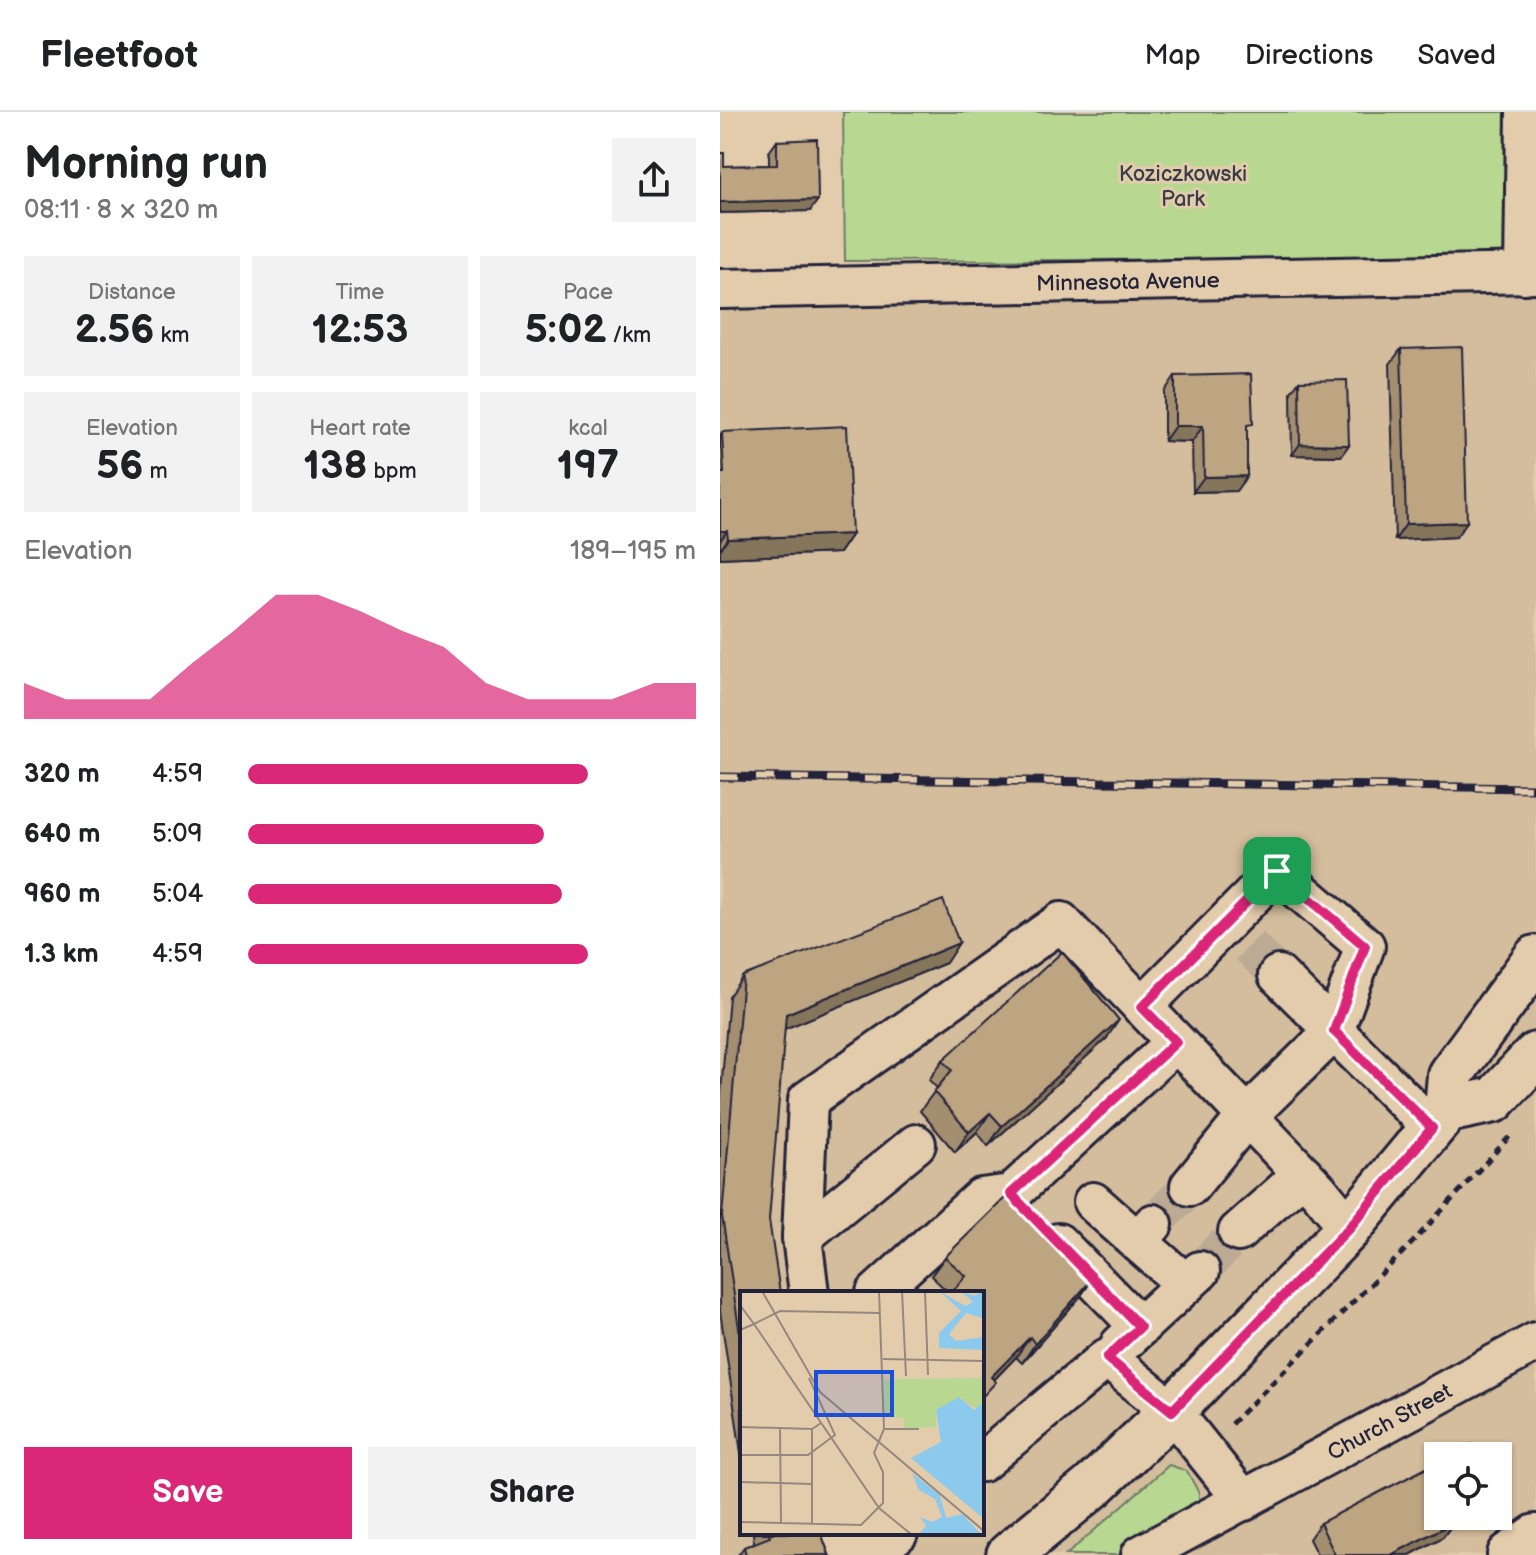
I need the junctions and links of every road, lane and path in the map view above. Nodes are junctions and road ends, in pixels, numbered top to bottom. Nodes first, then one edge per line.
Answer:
1 (1526, 112) edge
2 (1530, 274) edge
3 (720, 289) edge
4 (1536, 958) edge
5 (1278, 975) tunnel mouth
6 (1142, 1007) junction
7 (1334, 1031) junction
8 (1176, 1042) junction
9 (1536, 1055) edge
10 (1247, 1116) junction
11 (1440, 1119) junction
12 (1515, 1130) dead end
13 (916, 1144) dead end
14 (1303, 1174) junction
15 (1190, 1186) tunnel mouth
16 (1011, 1194) junction
17 (1093, 1202) dead end
18 (1349, 1228) junction
19 (1238, 1232) tunnel mouth
20 (802, 1237) junction
21 (809, 1291) edge
22 (878, 1291) edge
23 (1140, 1327) junction
24 (1536, 1342) edge
25 (1107, 1358) junction
26 (1172, 1411) junction
27 (1231, 1424) dead end
28 (984, 1460) edge
29 (1244, 1501) junction
30 (843, 1535) edge
31 (896, 1535) edge
32 (1536, 1537) edge
33 (851, 1555) edge
34 (871, 1555) edge
35 (1009, 1555) edge
36 (1141, 1555) edge
37 (1510, 1555) edge

1 - 2 street
2 - 3 street, Minnesota Avenue
4 - 11 main road
5 - 7 street
6 - 7 street
6 - 8 street
6 - 20 street
7 - 10 street
7 - 11 street
8 - 10 street
8 - 16 street
9 - 11 main road
10 - 14 street
10 - 15 street
11 - 18 main road
12 - 27 path
13 - 20 street
14 - 18 street
14 - 19 street
16 - 22 street
16 - 23 street
17 - 23 street
18 - 26 main road
20 - 21 street
23 - 25 street
24 - 29 street, Church Street
25 - 26 street
25 - 28 street
26 - 29 street
26 - 35 main road
29 - 36 street, Church Street
30 - 33 street
31 - 34 street
32 - 37 main road

